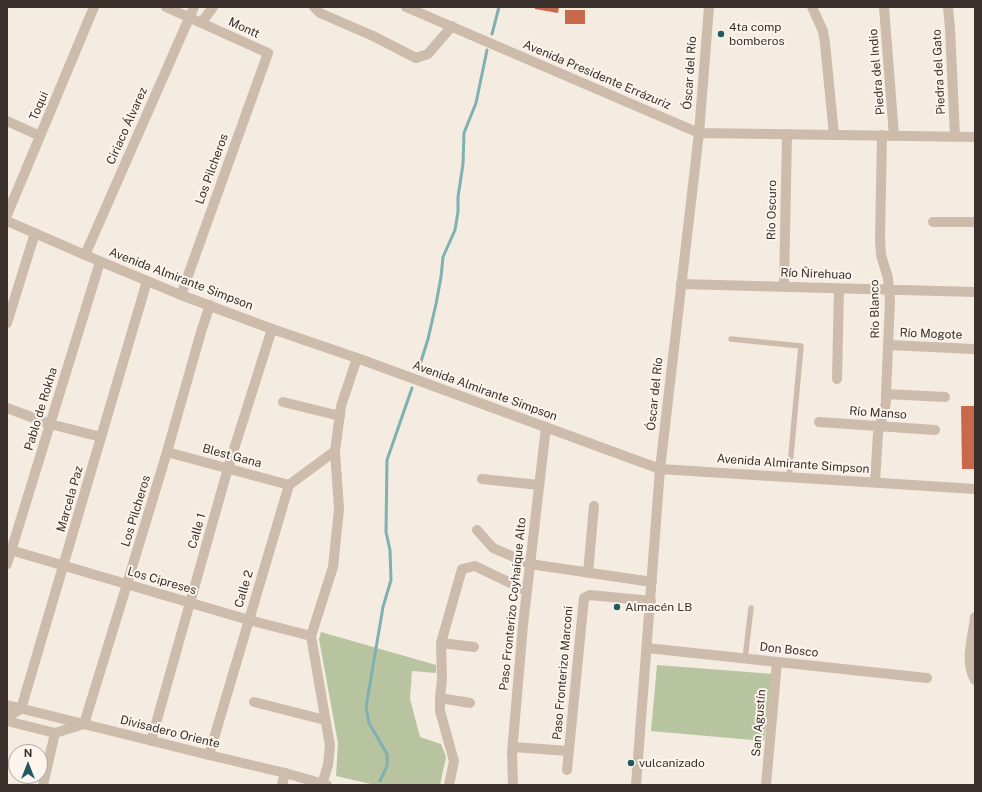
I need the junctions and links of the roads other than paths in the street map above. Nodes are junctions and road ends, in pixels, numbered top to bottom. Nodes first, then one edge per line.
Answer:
1 (94, 7) edge
2 (166, 7) edge
3 (194, 7) edge
4 (213, 7) edge
5 (314, 7) edge
6 (406, 7) edge
7 (709, 7) edge
8 (812, 7) edge
9 (884, 7) edge
10 (948, 7) edge
11 (189, 17) junction
12 (202, 22) junction
13 (452, 26) junction
14 (268, 53) joint
15 (7, 122) edge
16 (699, 133) junction
17 (787, 134) junction
18 (834, 135) junction
19 (40, 136) junction
20 (882, 136) junction
21 (894, 136) junction
22 (955, 136) junction
23 (975, 136) edge
24 (7, 215) edge
25 (7, 220) edge
26 (933, 222) dead end
27 (975, 222) edge
28 (35, 233) junction
29 (85, 255) junction
30 (100, 262) junction
31 (148, 281) junction
32 (681, 284) junction
33 (784, 286) junction
34 (839, 288) junction
35 (889, 289) junction
36 (975, 292) edge
37 (181, 295) junction
38 (210, 305) junction
39 (7, 323) edge
40 (272, 329) junction
41 (731, 339) dead end
42 (888, 345) junction
43 (974, 349) dead end
44 (357, 358) junction
45 (837, 379) dead end
46 (886, 394) junction
47 (945, 397) dead end
48 (283, 402) dead end
49 (7, 408) edge
50 (340, 416) junction
51 (819, 422) dead end
52 (50, 424) junction
53 (879, 426) junction
54 (546, 427) junction
55 (935, 430) dead end
56 (101, 437) junction
57 (335, 451) junction
58 (168, 452) junction
59 (228, 468) junction
60 (660, 469) junction
61 (789, 477) junction
62 (482, 479) dead end
63 (875, 482) junction
64 (289, 485) junction
65 (539, 485) junction
66 (975, 489) edge
67 (594, 506) dead end
68 (477, 530) dead end
69 (9, 550) edge
70 (7, 564) edge
71 (530, 564) junction
72 (64, 566) junction
73 (588, 573) junction
74 (652, 582) junction
75 (128, 584) junction
76 (527, 591) junction
77 (651, 601) junction
78 (190, 603) junction
79 (751, 608) dead end
80 (975, 617) edge
81 (249, 620) junction
82 (974, 634) edge
83 (311, 636) junction
84 (441, 643) junction
85 (474, 647) dead end
86 (647, 648) junction
87 (745, 659) junction
88 (777, 662) junction
89 (928, 678) dead end
90 (975, 680) edge
91 (440, 698) junction
92 (254, 702) dead end
93 (470, 703) dead end
94 (7, 705) edge
95 (21, 709) junction
96 (7, 717) edge
97 (325, 720) junction
98 (7, 721) edge
99 (84, 724) junction
100 (55, 733) junction
101 (151, 741) junction
102 (512, 747) junction
103 (569, 751) junction
104 (208, 755) junction
105 (567, 770) dead end
106 (285, 773) junction
107 (42, 785) edge
108 (282, 785) edge
109 (326, 785) edge
110 (449, 785) edge
111 (513, 785) edge
112 (636, 785) edge
113 (766, 785) edge

1 - 19 street, Toqui
2 - 11 street, Montt
3 - 11 street, Ciriaco Álvarez
4 - 12 street
5 - 13 street
6 - 13 street, Avenida Presidente Errázuriz
7 - 16 street, Óscar del Río
8 - 18 street
9 - 21 street, Piedra del Indio
10 - 22 street, Piedra del Gato
11 - 12 street, Montt
11 - 29 street, Ciriaco Álvarez
12 - 14 street, Montt
13 - 16 street, Avenida Presidente Errázuriz
14 - 37 street, Los Pilcheros
15 - 19 street
16 - 17 street, Avenida Presidente Errázuriz
16 - 32 street, Óscar del Río
17 - 18 street, Avenida Presidente Errázuriz
17 - 33 street, Río Oscuro
18 - 20 street, Avenida Presidente Errázuriz
19 - 24 street, Toqui
20 - 21 street, Avenida Presidente Errázuriz
20 - 35 street, Río Blanco
21 - 22 street, Avenida Presidente Errázuriz
22 - 23 street, Avenida Presidente Errázuriz
25 - 28 street, Avenida Almirante Simpson
26 - 27 street
28 - 29 street, Avenida Almirante Simpson
28 - 39 street
29 - 30 street, Avenida Almirante Simpson
30 - 31 street, Avenida Almirante Simpson
30 - 52 street, Pablo de Rokha
31 - 37 street, Avenida Almirante Simpson
31 - 56 street, Marcela Paz
32 - 33 street, Río Ñirehuao
32 - 60 street, Óscar del Río
33 - 34 street, Río Ñirehuao
34 - 35 street, Río Ñirehuao
34 - 45 street
35 - 36 street, Río Ñirehuao
35 - 42 street, Río Blanco
37 - 38 street, Avenida Almirante Simpson
38 - 40 street, Avenida Almirante Simpson
38 - 58 street, Los Pilcheros
40 - 44 street, Avenida Almirante Simpson
40 - 59 street, Calle 1
41 - 61 lane
42 - 43 street, Río Mogote
42 - 46 street, Río Blanco
44 - 50 street
44 - 54 street, Avenida Almirante Simpson
46 - 47 street
46 - 53 street, Río Blanco
48 - 50 street
49 - 52 street
50 - 57 street
51 - 53 street, Río Manso
52 - 56 street
52 - 69 street, Pablo de Rokha
53 - 55 street, Río Manso
53 - 63 street, Río Blanco
54 - 60 street, Avenida Almirante Simpson
54 - 65 street, Paso Fronterizo Coyhaique Alto
56 - 72 street, Marcela Paz
57 - 64 street
57 - 83 street
58 - 59 street, Blest Gana
58 - 75 street, Los Pilcheros
59 - 64 street, Blest Gana
59 - 78 street, Calle 1
60 - 61 street, Avenida Almirante Simpson
60 - 74 street, Óscar del Río
61 - 63 street, Avenida Almirante Simpson
62 - 65 street
63 - 66 street, Avenida Almirante Simpson
64 - 81 street, Calle 2
65 - 71 street, Paso Fronterizo Coyhaique Alto
67 - 73 street
68 - 71 street
69 - 70 street, Pablo de Rokha
69 - 72 street, Los Cipreses
71 - 73 street
71 - 76 street, Paso Fronterizo Coyhaique Alto
72 - 75 street, Los Cipreses
72 - 95 street, Marcela Paz
73 - 74 street
74 - 77 street, Óscar del Río
75 - 78 street, Los Cipreses
75 - 99 street, Los Pilcheros
76 - 84 street
76 - 102 street, Paso Fronterizo Coyhaique Alto
77 - 86 street, Óscar del Río
77 - 103 street, Paso Fronterizo Marconi
78 - 81 street, Los Cipreses
78 - 101 street, Calle 1
79 - 87 lane
80 - 82 street
81 - 83 street, Los Cipreses
81 - 104 street, Calle 2
82 - 90 street
83 - 97 street
84 - 85 street
84 - 91 street
86 - 87 street, Don Bosco
86 - 112 street, Óscar del Río
87 - 88 street, Don Bosco
88 - 89 street, Don Bosco
88 - 113 street, San Agustín
91 - 93 street
91 - 110 street
92 - 97 street
94 - 95 street, Divisadero Oriente
95 - 96 street
95 - 99 street, Divisadero Oriente
97 - 109 street
98 - 100 street
99 - 100 street
99 - 101 street, Divisadero Oriente
100 - 107 street
101 - 104 street, Divisadero Oriente
102 - 103 street
102 - 111 street, Paso Fronterizo Coyhaique Alto
103 - 105 street, Paso Fronterizo Marconi
104 - 106 street, Divisadero Oriente
106 - 108 street
106 - 109 street, Divisadero Oriente

